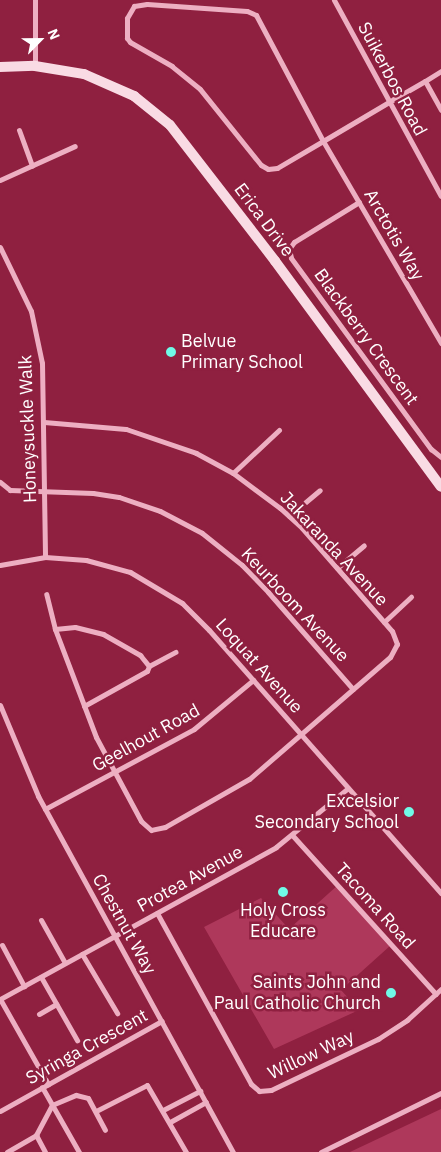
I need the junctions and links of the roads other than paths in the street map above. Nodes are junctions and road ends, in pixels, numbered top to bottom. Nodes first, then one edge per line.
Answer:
1 (35, 0) edge
2 (334, 0) edge
3 (35, 66) junction
4 (0, 67) edge
5 (441, 71) edge
6 (425, 81) junction
7 (387, 103) junction
8 (441, 110) edge
9 (19, 130) dead end
10 (323, 141) junction
11 (75, 146) dead end
12 (32, 166) junction
13 (0, 180) edge
14 (441, 196) edge
15 (359, 202) junction
16 (0, 247) edge
17 (441, 342) edge
18 (44, 422) junction
19 (279, 430) dead end
20 (441, 457) edge
21 (233, 473) junction
22 (0, 482) edge
23 (441, 487) edge
24 (45, 490) junction
25 (320, 490) dead end
26 (289, 516) junction
27 (364, 545) dead end
28 (45, 557) junction
29 (0, 565) edge
30 (337, 568) junction
31 (46, 594) dead end
32 (411, 597) dead end
33 (384, 622) junction
34 (55, 629) junction
35 (175, 652) dead end
36 (149, 666) junction
37 (253, 680) junction
38 (353, 689) junction
39 (0, 705) edge
40 (84, 706) junction
41 (302, 734) junction
42 (114, 772) junction
43 (348, 788) junction
44 (45, 809) junction
45 (293, 836) junction
46 (441, 893) edge
47 (156, 913) junction
48 (41, 920) dead end
49 (115, 936) junction
50 (2, 946) dead end
51 (82, 954) junction
52 (65, 963) junction
53 (41, 977) junction
54 (24, 986) junction
55 (441, 990) edge
56 (436, 994) junction
57 (0, 999) edge
58 (56, 1004) junction
59 (116, 1013) dead end
60 (39, 1014) dead end
61 (162, 1021) junction
62 (77, 1040) dead end
63 (45, 1086) junction
64 (200, 1091) junction
65 (441, 1093) edge
66 (206, 1102) junction
67 (52, 1105) junction
68 (0, 1110) edge
69 (163, 1110) junction
70 (96, 1111) junction
71 (170, 1122) junction
72 (105, 1130) dead end
73 (36, 1135) junction
74 (43, 1151) edge
75 (7, 1152) edge
76 (79, 1152) edge
77 (186, 1152) edge
78 (233, 1152) edge
79 (321, 1152) edge

1 - 3 street
2 - 7 street, Suikerbos Road
3 - 4 main road, Erica Drive
3 - 23 main road, Erica Drive
5 - 6 street
6 - 7 street
6 - 8 street
7 - 10 street
7 - 14 street, Suikerbos Road
9 - 12 street
10 - 10 street, Arctotis Way
10 - 15 street, Arctotis Way
11 - 12 street
12 - 13 street
15 - 17 street, Arctotis Way
15 - 20 street, Blackberry Crescent
16 - 18 street, Honeysuckle Walk
18 - 21 street, Jakaranda Avenue
18 - 24 street, Honeysuckle Walk
19 - 21 street
21 - 26 street, Jakaranda Avenue
22 - 24 street, Keurboom Avenue
24 - 28 street, Honeysuckle Walk
24 - 38 street, Keurboom Avenue
25 - 26 street
26 - 30 street, Jakaranda Avenue
27 - 30 street
28 - 29 street, Loquat Avenue
28 - 37 street, Loquat Avenue
30 - 33 street, Jakaranda Avenue
31 - 34 street
32 - 33 street
33 - 38 street, Jakaranda Avenue
34 - 36 street
34 - 40 street
35 - 36 street
36 - 40 street
37 - 41 street, Loquat Avenue
37 - 42 street, Geelhout Road
38 - 41 street
39 - 44 street, Chestnut Way
40 - 42 street
41 - 42 street
41 - 43 street, Loquat Avenue
42 - 44 street, Geelhout Road
43 - 45 street, Protea Avenue
43 - 46 street, Loquat Avenue
44 - 49 street, Chestnut Way
45 - 47 street, Protea Avenue
45 - 56 street, Tacoma Road
47 - 49 street, Protea Avenue
47 - 56 street, Willow Way
48 - 52 street
49 - 51 street
49 - 61 street, Chestnut Way
50 - 54 street
51 - 52 street
51 - 59 street
52 - 53 street
53 - 54 street
53 - 58 street
54 - 57 street
55 - 56 street, Willow Way
57 - 63 street
58 - 60 street
58 - 62 street
61 - 63 street, Syringa Crescent
61 - 64 street, Chestnut Way
63 - 67 street
63 - 68 street, Syringa Crescent
64 - 66 street, Chestnut Way
64 - 69 street
65 - 79 street
66 - 71 street
66 - 78 street, Chestnut Way
67 - 70 street
67 - 73 street
67 - 76 street
69 - 70 street
69 - 71 street
70 - 72 street
71 - 77 street
73 - 74 street
73 - 75 street

